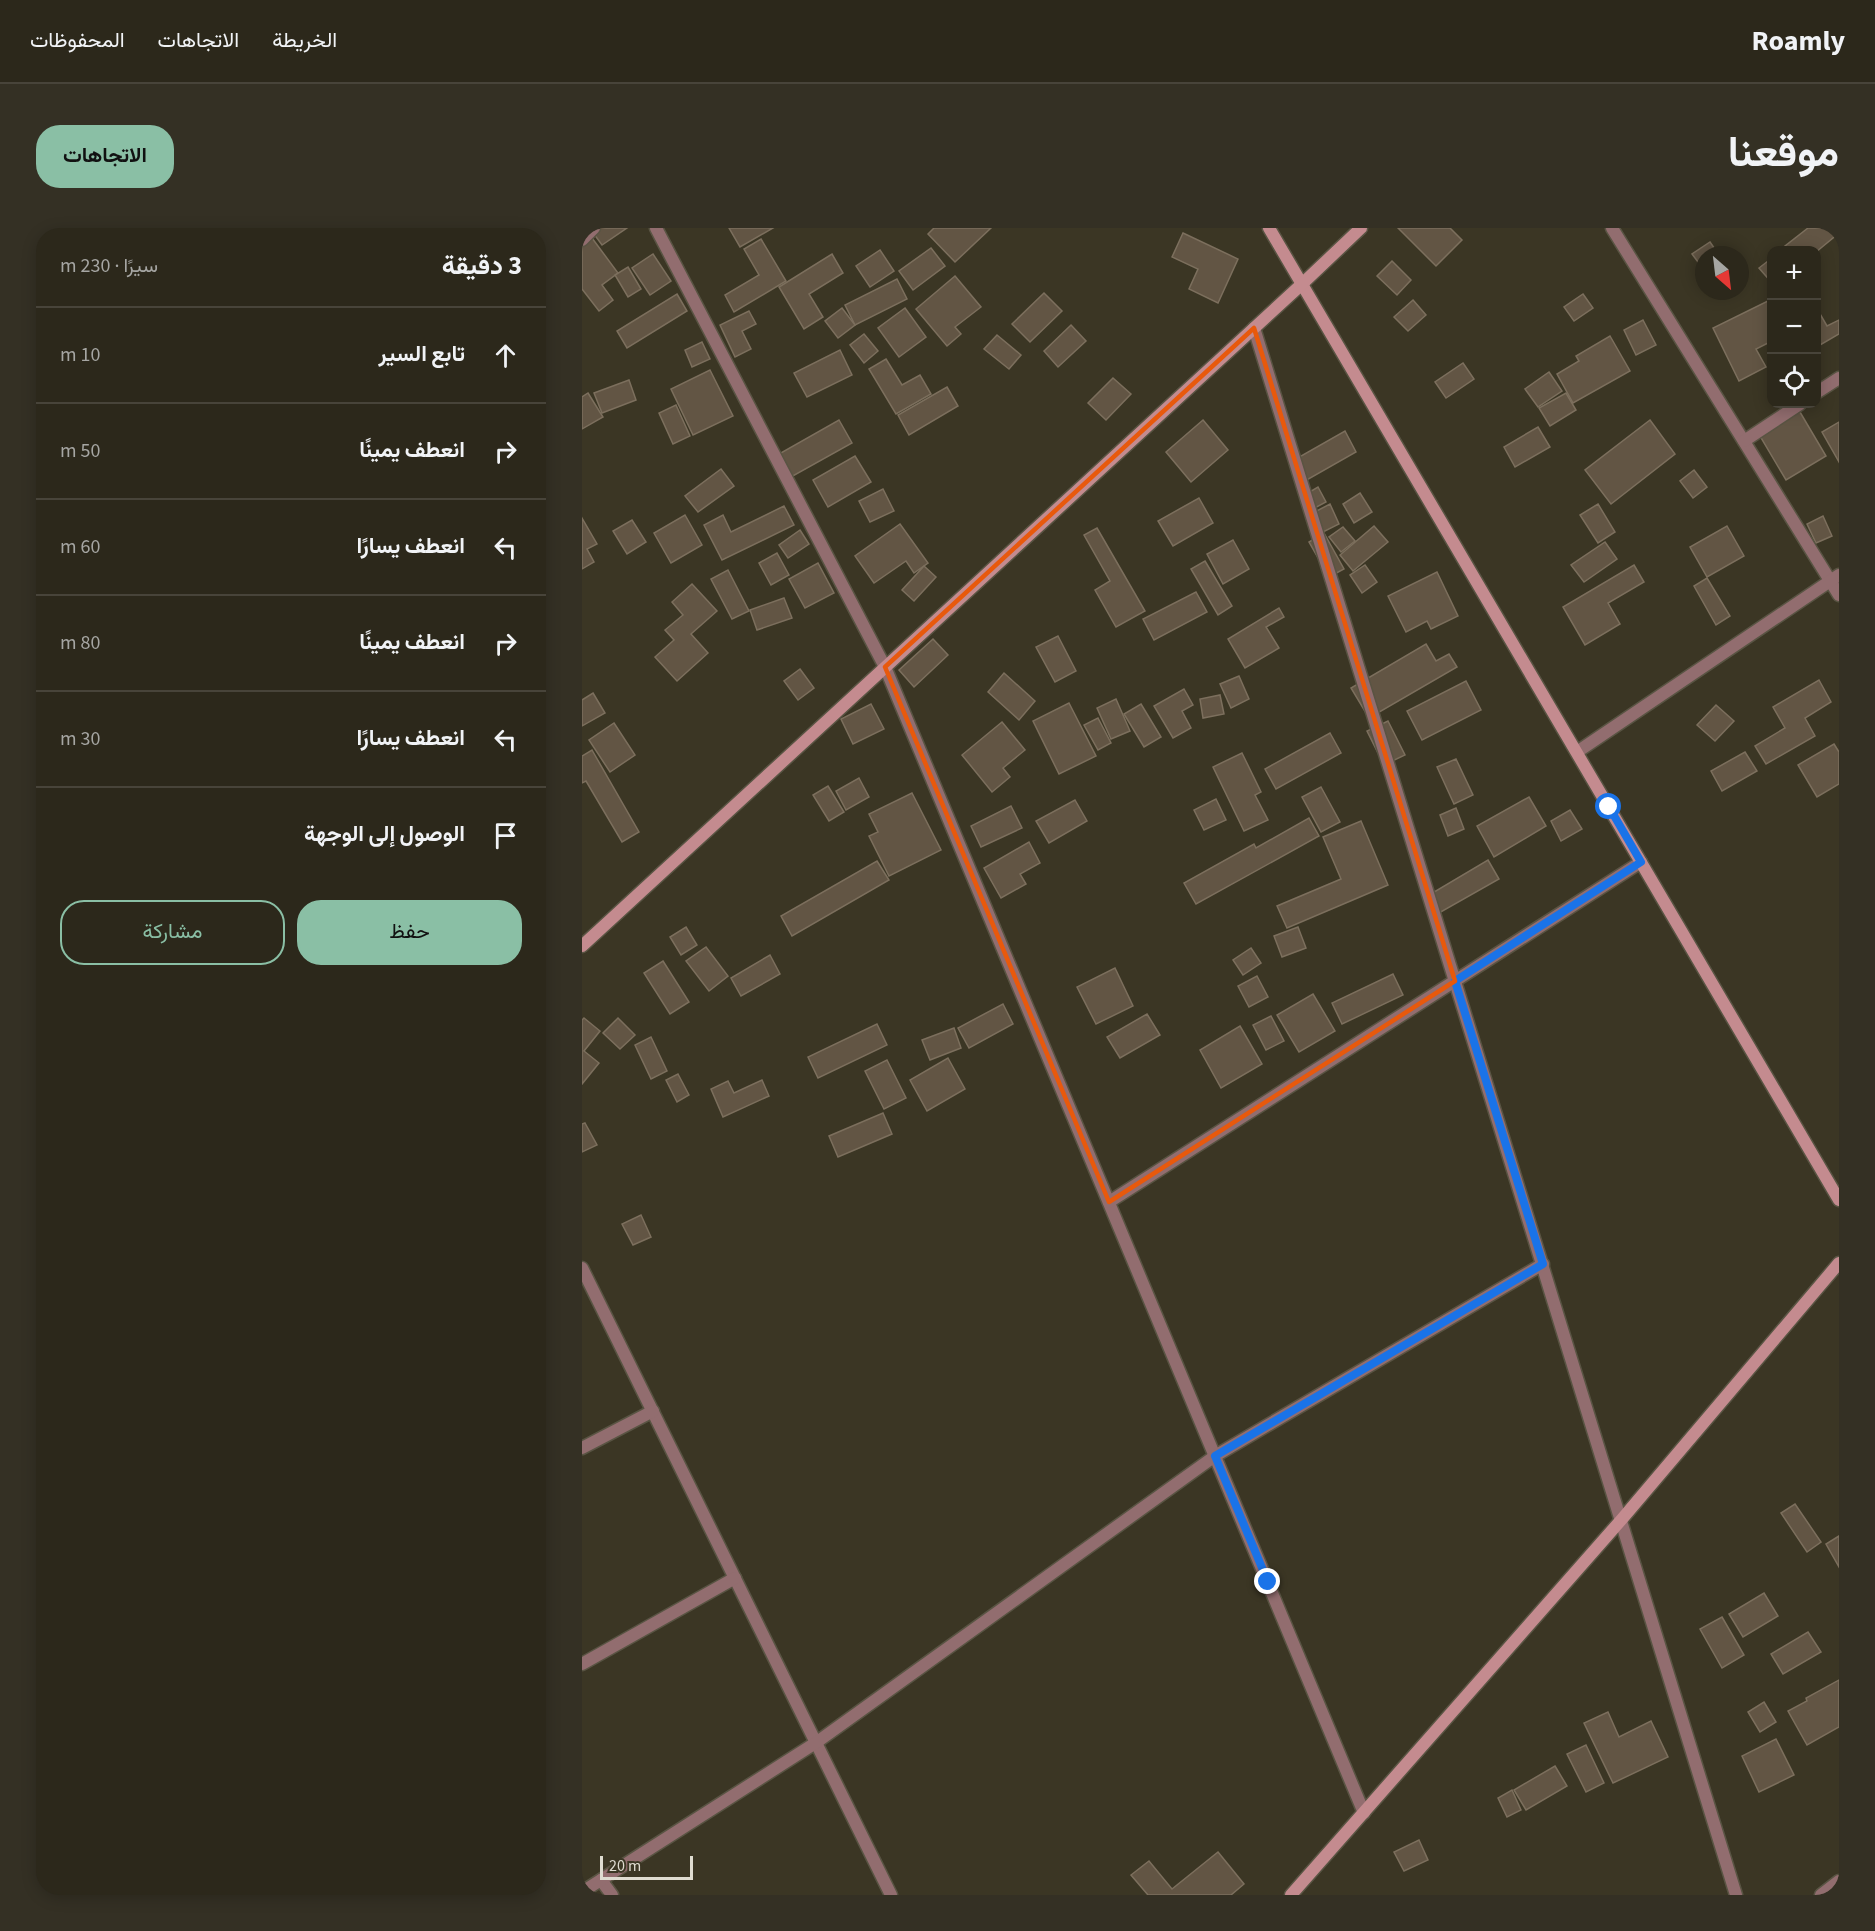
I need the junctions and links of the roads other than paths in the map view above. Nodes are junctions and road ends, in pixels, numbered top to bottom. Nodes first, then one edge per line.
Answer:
1 (594, 228) edge
2 (656, 228) edge
3 (1269, 228) edge
4 (1360, 228) edge
5 (1612, 228) edge
6 (582, 240) edge
7 (1302, 284) junction
8 (1254, 328) junction
9 (1839, 378) edge
10 (1821, 390) edge
11 (1794, 408) edge
12 (1744, 441) junction
13 (1835, 578) edge
14 (1839, 595) edge
15 (885, 667) junction
16 (1577, 752) junction
17 (1641, 862) junction
18 (582, 946) edge
19 (1455, 981) junction
20 (1839, 1200) edge
21 (1109, 1202) junction
22 (1839, 1263) edge
23 (1543, 1264) junction
24 (582, 1268) edge
25 (653, 1411) junction
26 (582, 1448) edge
27 (1215, 1456) junction
28 (1622, 1519) junction
29 (735, 1578) junction
30 (582, 1664) edge
31 (817, 1742) junction
32 (1364, 1813) junction
33 (601, 1880) junction
34 (1839, 1881) edge
35 (582, 1892) edge
36 (1297, 1892) edge
37 (612, 1895) edge
38 (891, 1895) edge
39 (1736, 1895) edge
40 (1821, 1895) edge

1 - 6 street
2 - 15 street
3 - 7 street
4 - 7 street
5 - 12 street
7 - 8 street
7 - 16 street
8 - 15 street
8 - 19 street
9 - 10 street
11 - 12 street
12 - 13 street
13 - 14 street
13 - 16 street
15 - 18 street
15 - 21 street
16 - 17 street
17 - 19 street
17 - 20 street
19 - 21 street
19 - 23 street
21 - 27 street
22 - 28 street
23 - 27 street
23 - 28 street
24 - 25 street
25 - 26 street
25 - 29 street
27 - 31 street
27 - 32 street
28 - 32 street
28 - 39 street
29 - 30 street
29 - 31 street
31 - 33 street
31 - 38 street
32 - 36 street
33 - 35 street
33 - 37 street
34 - 40 street

